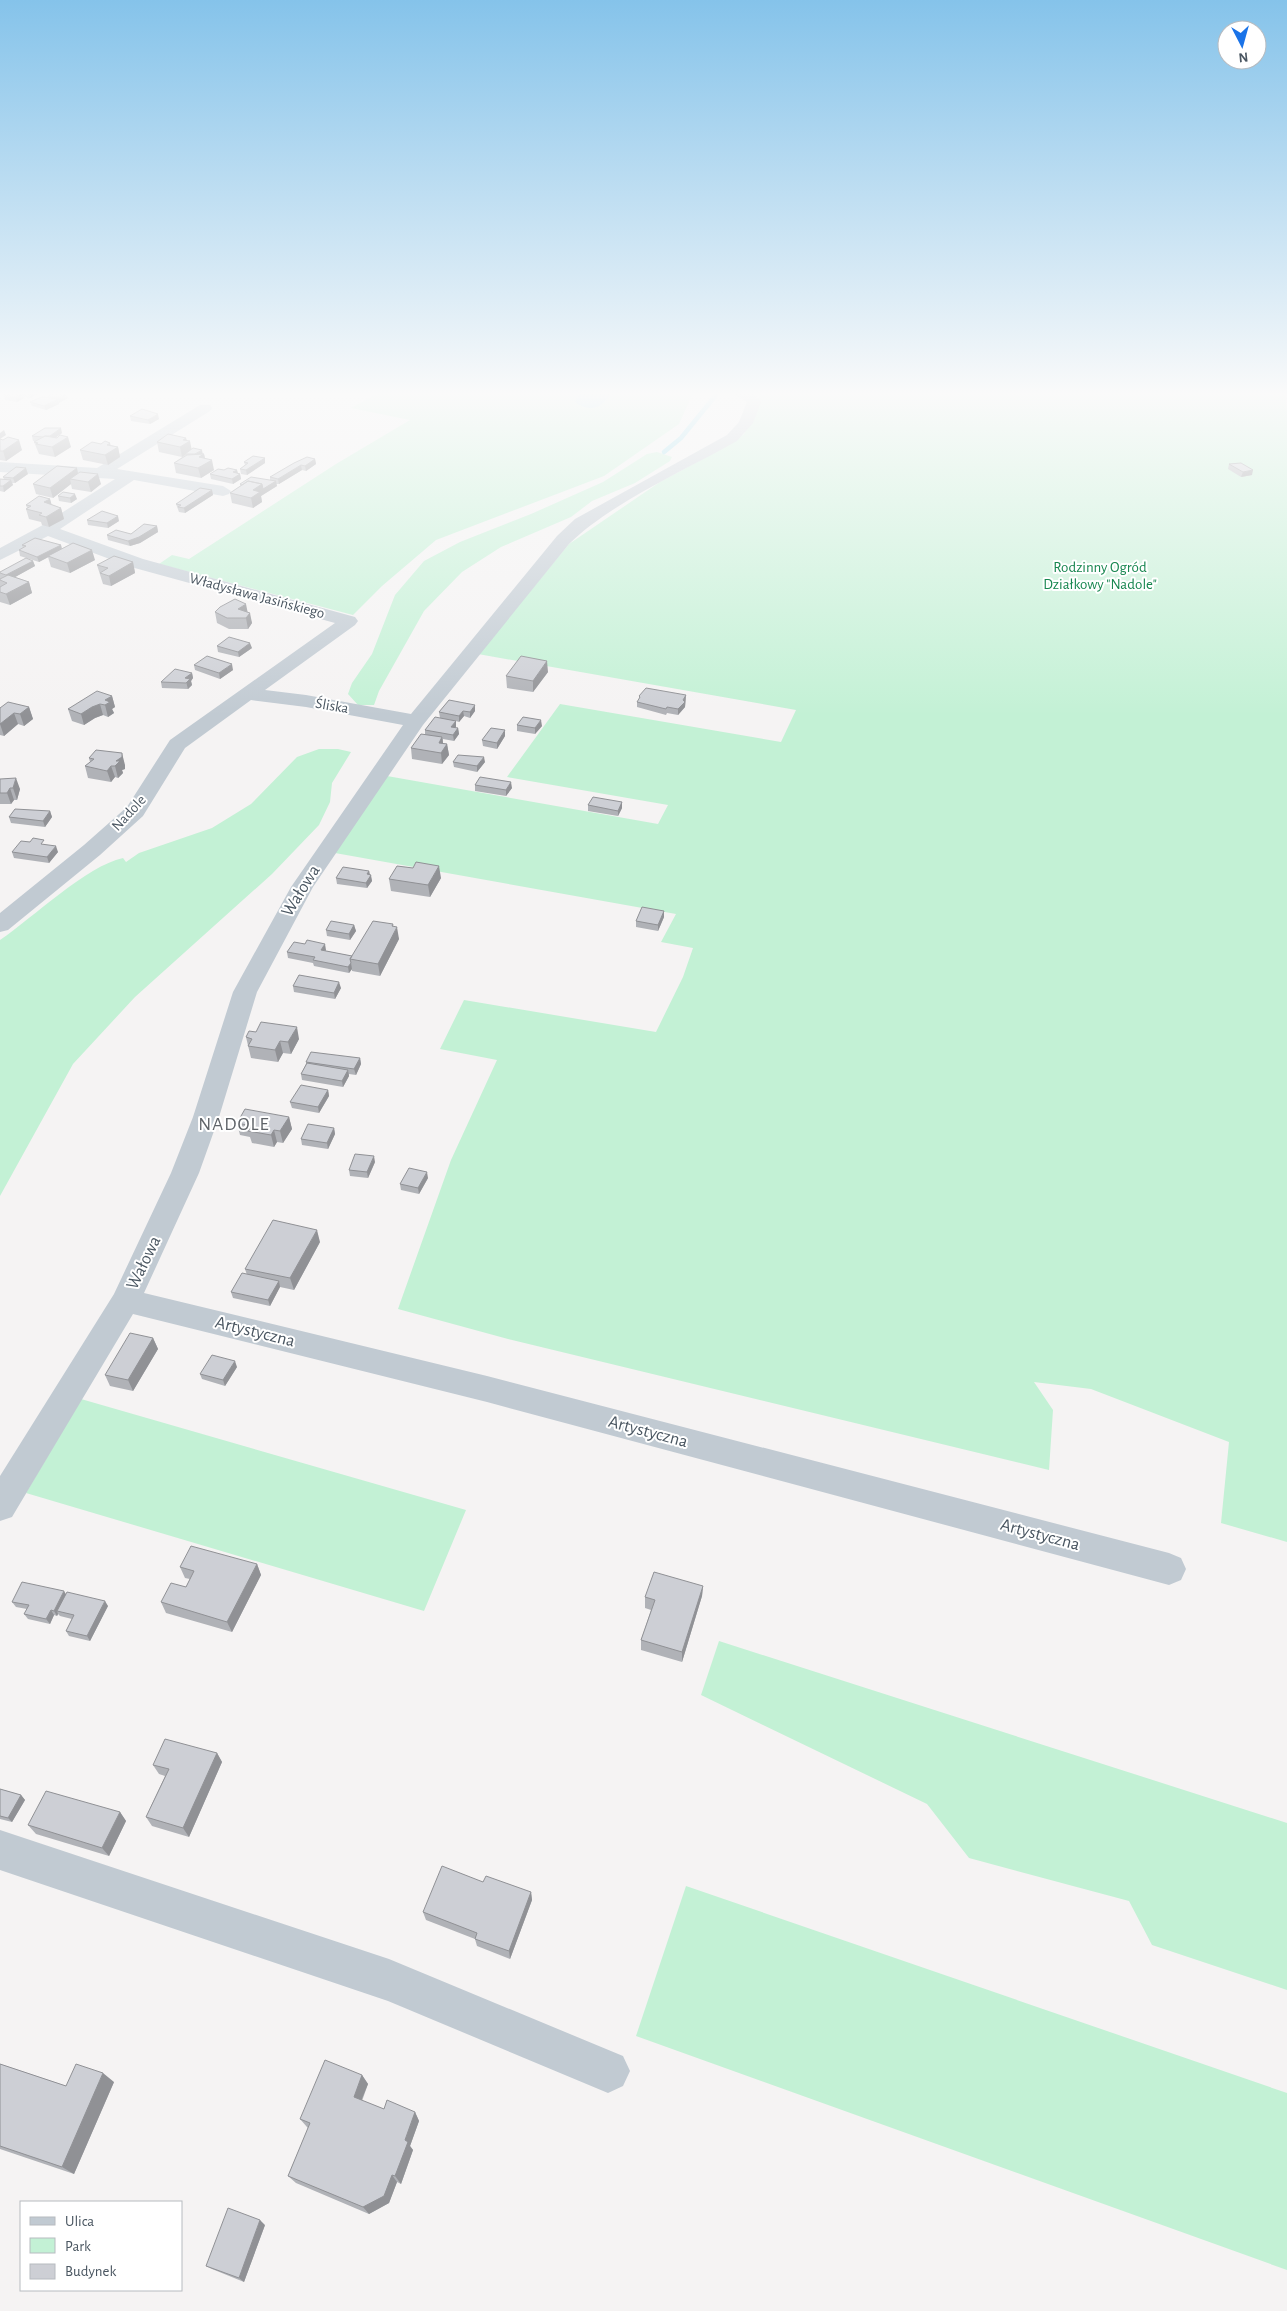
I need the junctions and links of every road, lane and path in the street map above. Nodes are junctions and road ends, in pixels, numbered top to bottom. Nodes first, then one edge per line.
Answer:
1 (92, 501) edge
2 (618, 501) edge
3 (47, 530) junction
4 (0, 555) edge
5 (247, 694) junction
6 (416, 721) junction
7 (0, 925) edge
8 (126, 1300) junction
9 (0, 1506) edge
10 (1168, 1569) dead end
11 (0, 1850) edge
12 (608, 2071) dead end

1 - 3 street
2 - 6 street, Wałowa
3 - 4 street
3 - 5 street, Władysława Jasińskiego
5 - 6 street, Śliska
5 - 7 street, Nadole
6 - 8 street, Wałowa
8 - 9 street, Wałowa
8 - 10 street, Artystyczna
11 - 12 street

